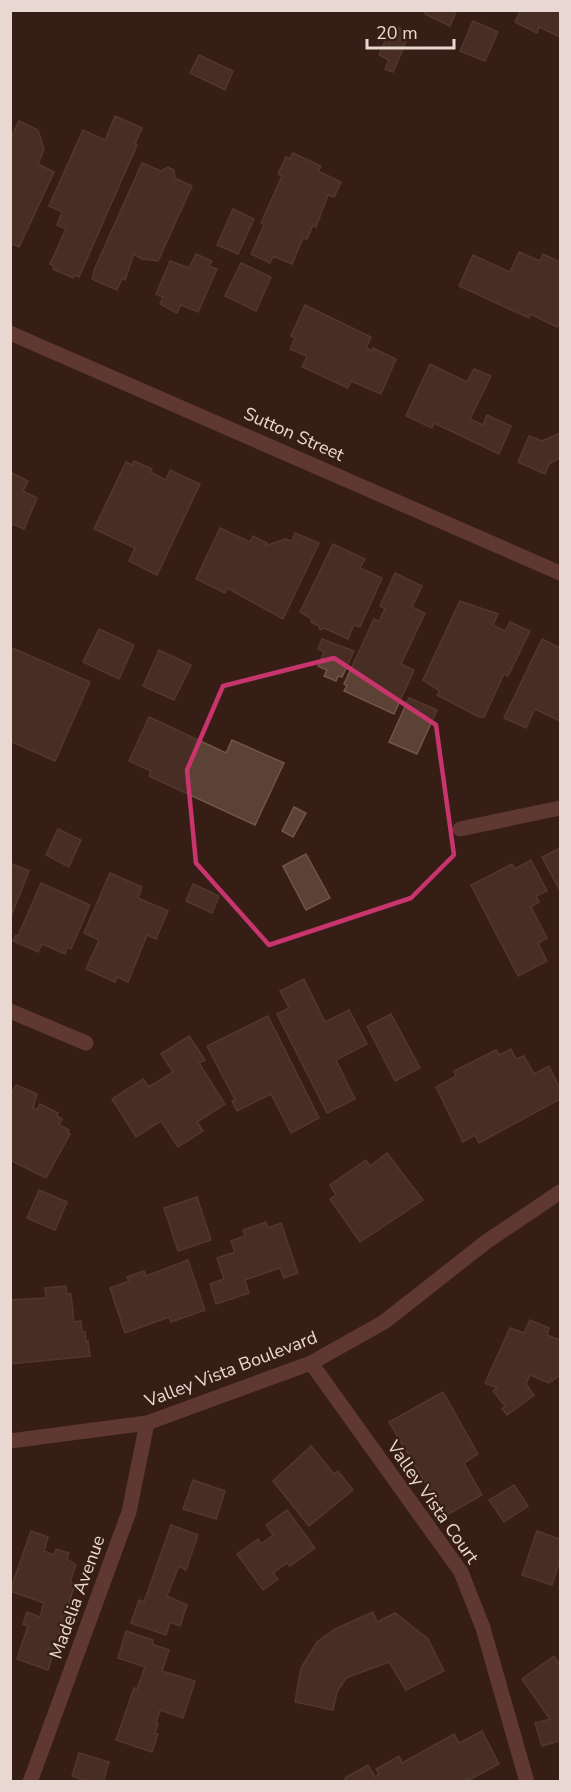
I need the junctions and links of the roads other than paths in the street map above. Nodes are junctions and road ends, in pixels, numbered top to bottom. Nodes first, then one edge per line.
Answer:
1 (10, 333) edge
2 (561, 573) edge
3 (561, 808) edge
4 (460, 829) dead end
5 (10, 1011) edge
6 (86, 1043) dead end
7 (561, 1192) edge
8 (310, 1363) junction
9 (147, 1423) junction
10 (10, 1441) edge
11 (30, 1782) edge
12 (527, 1782) edge

1 - 2 street, Sutton Street
3 - 4 street
5 - 6 street
7 - 8 street, Valley Vista Boulevard
8 - 9 street, Valley Vista Boulevard
8 - 12 street, Valley Vista Court
9 - 10 street, Valley Vista Boulevard
9 - 11 street, Madelia Avenue

